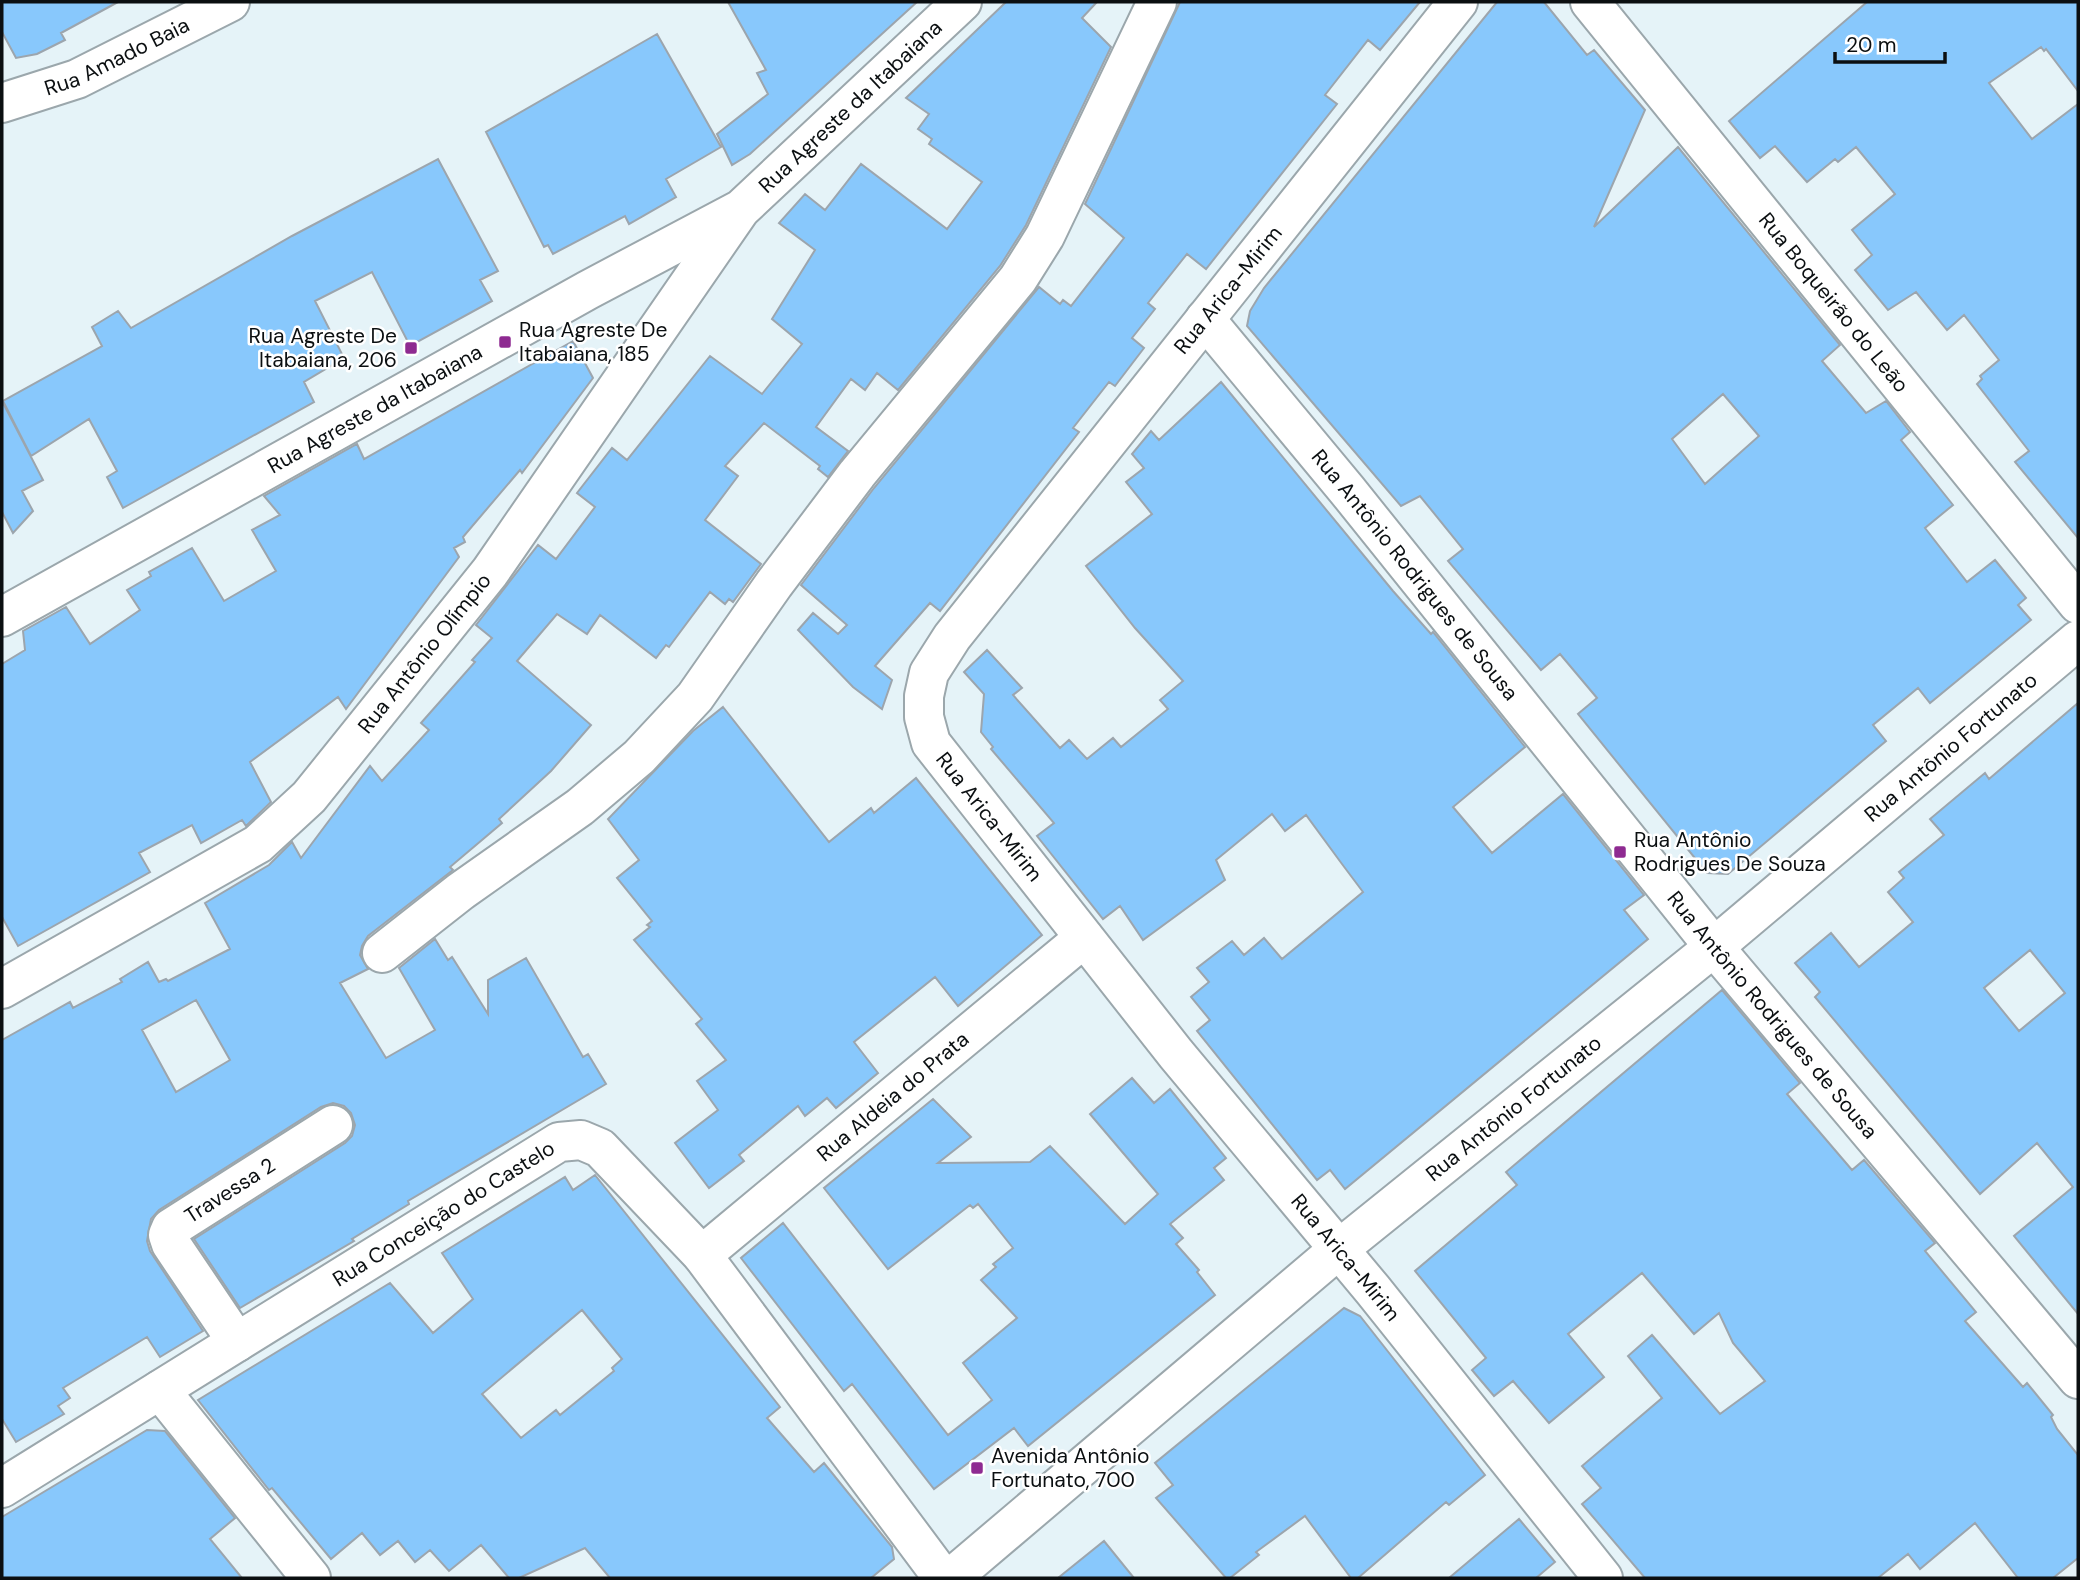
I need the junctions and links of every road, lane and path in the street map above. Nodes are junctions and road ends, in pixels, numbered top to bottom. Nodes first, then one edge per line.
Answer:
1 (230, 2) edge
2 (962, 2) edge
3 (1157, 2) edge
4 (1458, 2) edge
5 (1590, 2) edge
6 (180, 13) edge
7 (2, 103) edge
8 (741, 209) junction
9 (1205, 319) junction
10 (2078, 604) edge
11 (2, 617) edge
12 (2078, 640) edge
13 (1084, 938) junction
14 (1714, 947) junction
15 (382, 953) dead end
16 (2, 989) edge
17 (333, 1125) dead end
18 (1339, 1249) junction
19 (702, 1255) junction
20 (237, 1342) junction
21 (2078, 1380) edge
22 (160, 1390) junction
23 (2, 1488) edge
24 (311, 1578) edge
25 (943, 1578) edge
26 (951, 1578) edge
27 (1603, 1578) edge

1 - 6 street, Rua Amado Baia
2 - 8 street, Rua Agreste da Itabaiana
3 - 15 street
4 - 9 street, Rua Arica-Mirim
5 - 10 street, Rua Boqueirão do Leão
6 - 7 street, Rua Amado Baia
8 - 11 street, Rua Agreste da Itabaiana
8 - 16 street, Rua Antônio Olímpio
9 - 13 street, Rua Arica-Mirim
9 - 14 street, Rua Antônio Rodrigues de Sousa
12 - 14 street, Rua Antônio Fortunato
13 - 18 street, Rua Arica-Mirim
13 - 19 street, Rua Aldeia do Prata
14 - 18 street, Rua Antônio Fortunato
14 - 21 street, Rua Antônio Rodrigues de Sousa
17 - 20 street, Travessa 2
18 - 26 street, Rua Antônio Fortunato
18 - 27 street, Rua Arica-Mirim
19 - 20 street, Rua Conceição do Castelo
19 - 25 street, Rua Conceição do Castelo
20 - 22 street, Rua Conceição do Castelo
22 - 23 street, Rua Conceição do Castelo
22 - 24 street

